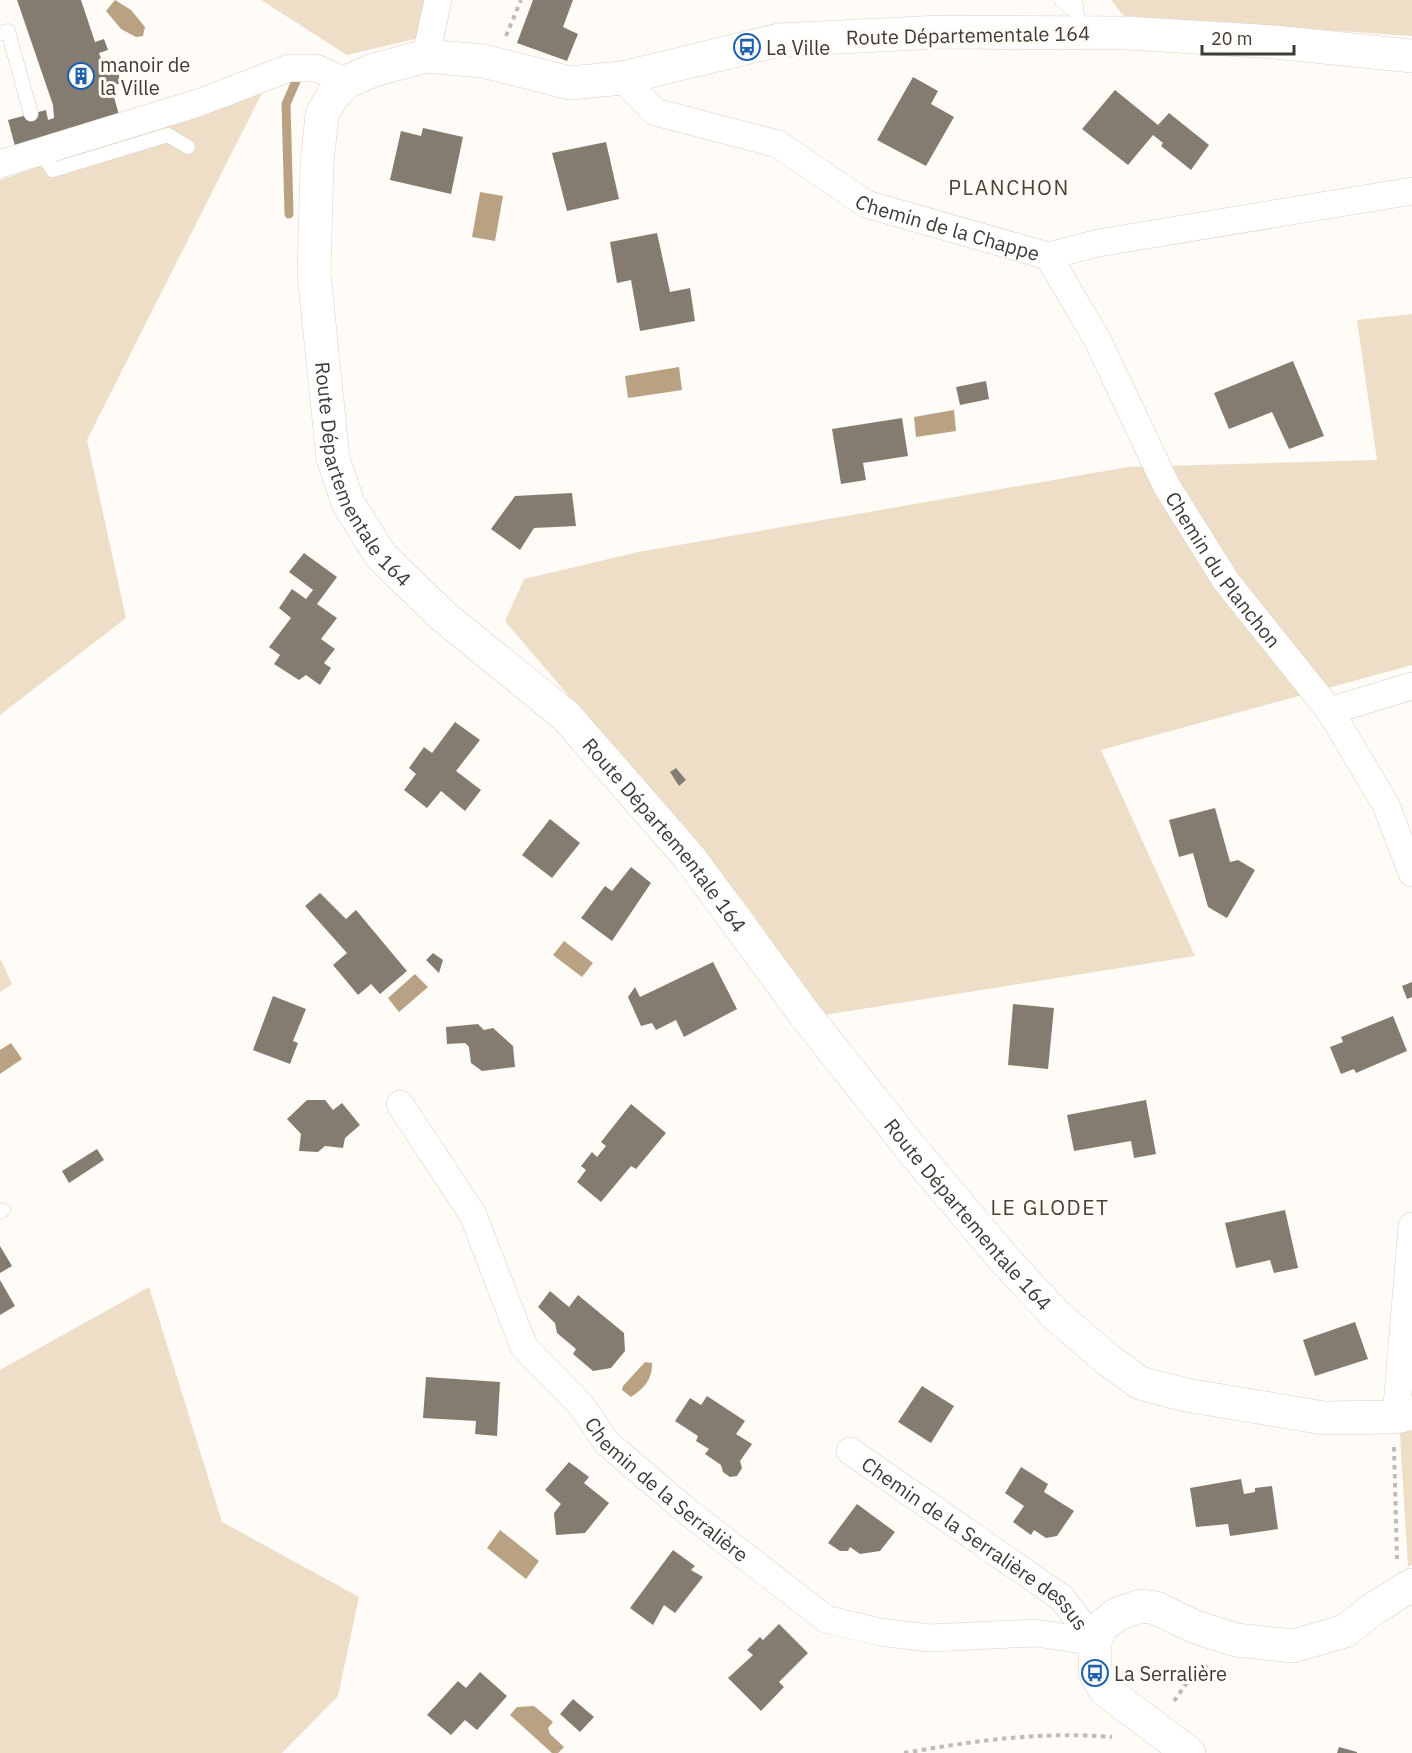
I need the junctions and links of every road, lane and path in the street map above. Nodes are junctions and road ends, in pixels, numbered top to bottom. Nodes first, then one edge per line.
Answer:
1 (438, 0) edge
2 (1061, 0) edge
3 (1077, 15) edge
4 (0, 33) edge
5 (426, 56) junction
6 (1412, 56) edge
7 (622, 78) junction
8 (346, 82) junction
9 (31, 114) dead end
10 (188, 147) dead end
11 (39, 148) junction
12 (0, 164) edge
13 (1412, 191) edge
14 (1048, 256) junction
15 (1412, 686) edge
16 (1330, 711) junction
17 (1412, 873) edge
18 (400, 1104) dead end
19 (1412, 1226) edge
20 (1404, 1415) edge
21 (850, 1450) dead end
22 (1405, 1590) edge
23 (1236, 1640) junction
24 (1095, 1642) junction
25 (1155, 1730) junction
26 (1072, 1734) dead end
27 (904, 1753) edge
28 (1189, 1753) edge

1 - 5 street
2 - 3 lane
3 - 6 street, Route Départementale 164
3 - 7 street, Route Départementale 164
4 - 9 lane
5 - 7 street, Route Départementale 164
5 - 8 street, Route Départementale 164
7 - 14 street, Chemin de la Chappe
8 - 11 street
8 - 20 street, Route Départementale 164
10 - 11 lane
11 - 12 street
13 - 14 street, Chemin de la Chappe
14 - 16 street, Chemin du Planchon
15 - 16 street
16 - 17 street, Chemin du Planchon
18 - 24 street, Chemin de la Serralière
19 - 20 street
20 - 22 path
21 - 24 street, Chemin de la Serralière dessus
22 - 23 street
23 - 24 street
23 - 25 path
24 - 25 street
25 - 28 street
26 - 27 path

